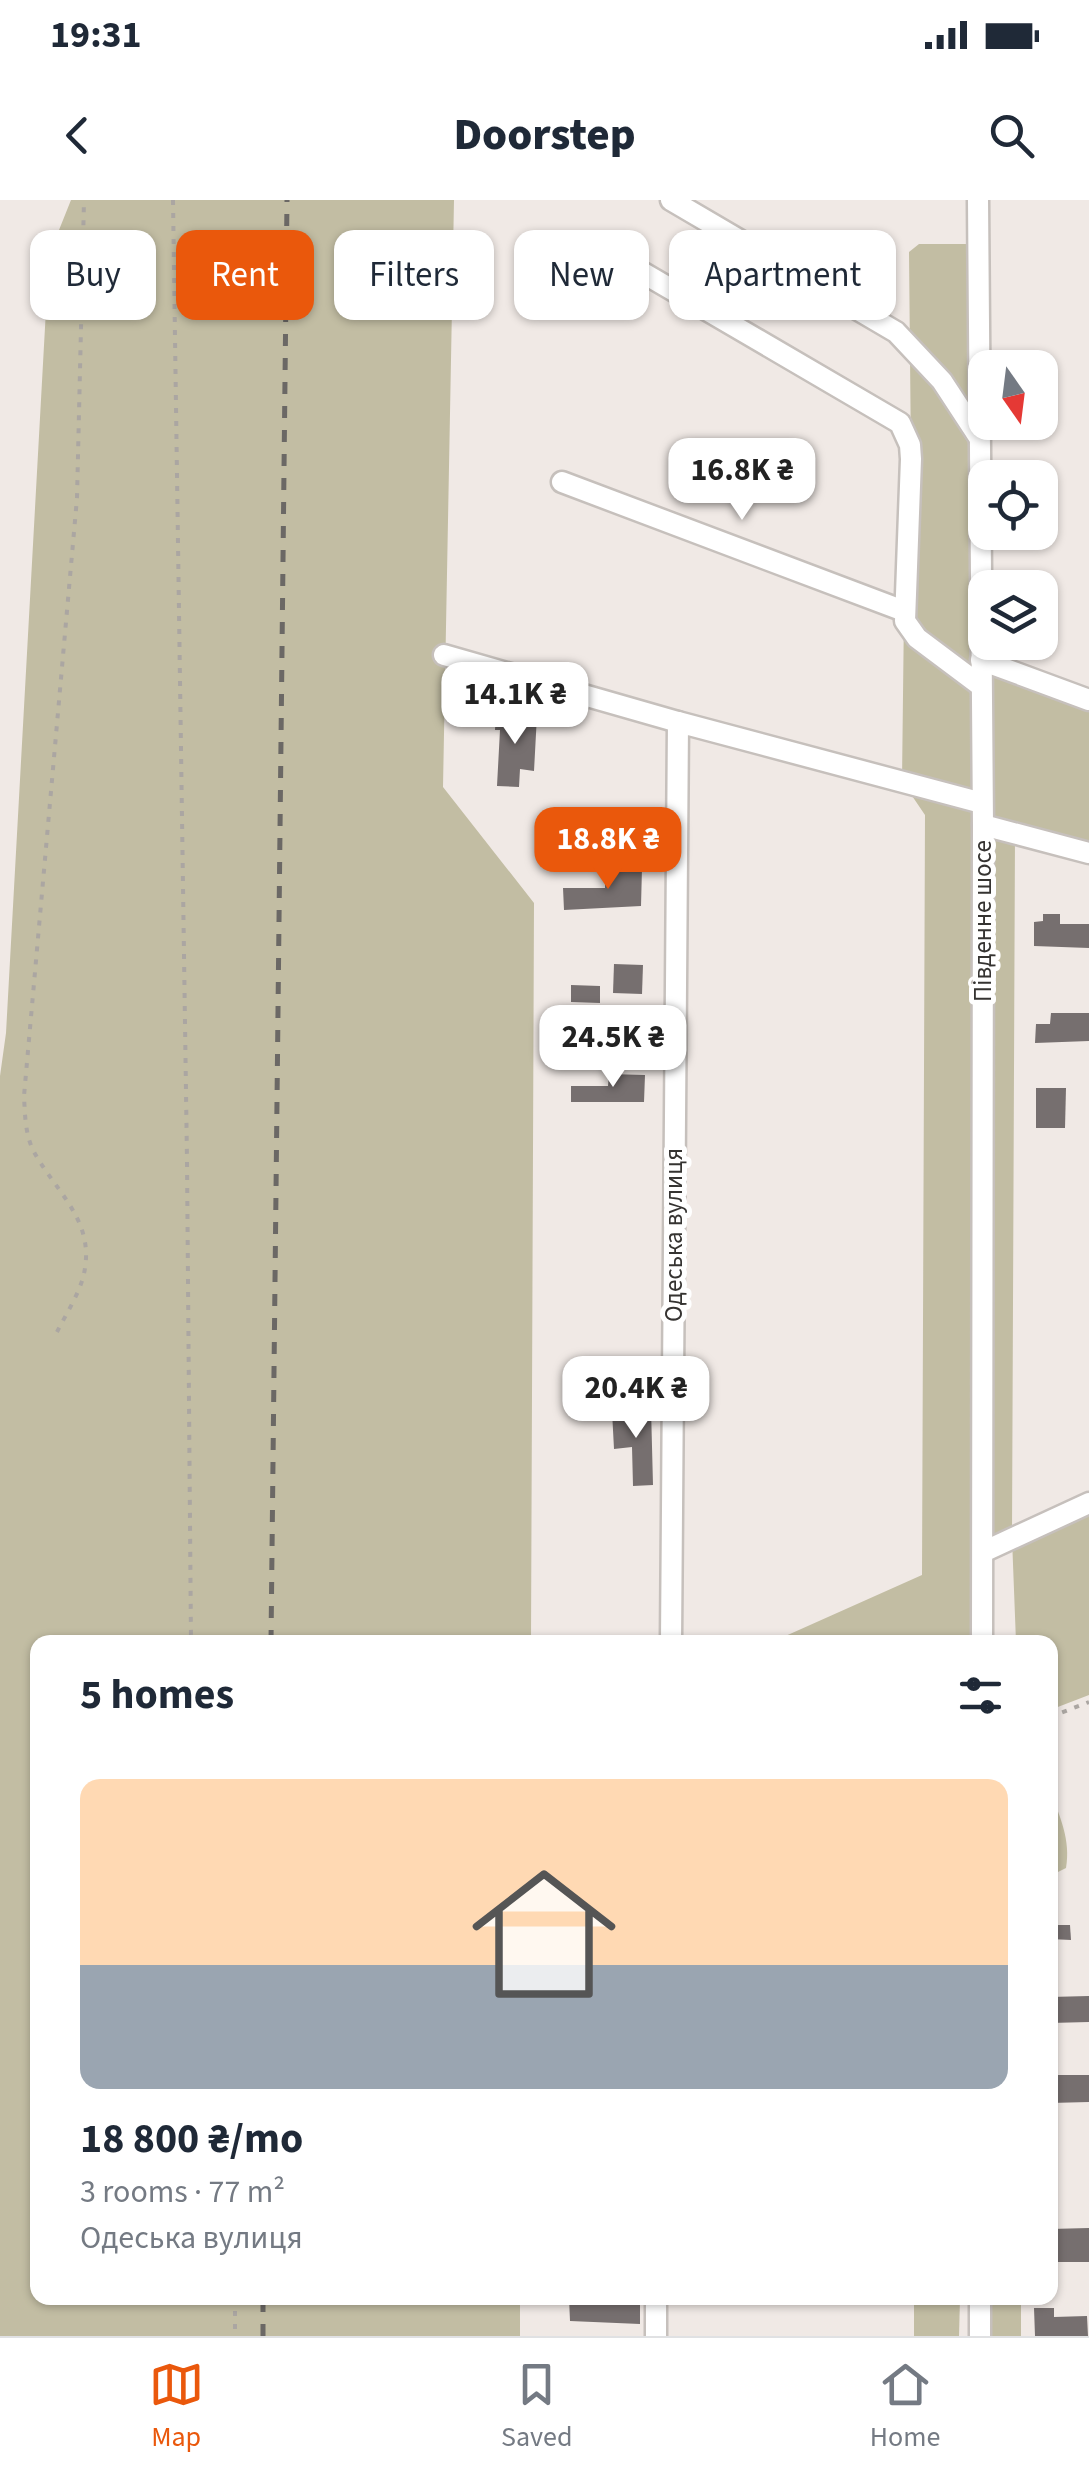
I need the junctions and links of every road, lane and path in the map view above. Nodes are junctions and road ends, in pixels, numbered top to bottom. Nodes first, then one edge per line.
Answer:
1 (84, 200) edge
2 (173, 200) edge
3 (670, 200) edge
4 (978, 200) edge
5 (649, 275) edge
6 (979, 350) edge
7 (968, 421) edge
8 (979, 440) edge
9 (562, 482) dead end
10 (980, 570) edge
11 (904, 611) junction
12 (444, 655) dead end
13 (981, 660) joint
14 (981, 686) junction
15 (1089, 700) edge
16 (678, 722) junction
17 (982, 803) junction
18 (983, 826) junction
19 (1089, 853) edge
20 (56, 1332) dead end
21 (1089, 1503) edge
22 (983, 1552) junction
23 (191, 1635) edge
24 (671, 1635) edge
25 (982, 1635) edge
26 (1089, 1702) edge
27 (1058, 1714) edge
28 (235, 2305) edge
29 (656, 2305) edge
30 (980, 2305) edge
31 (235, 2336) edge
32 (656, 2336) edge
33 (980, 2336) edge

1 - 20 path
2 - 23 path
3 - 7 street
4 - 6 street, Південне шосе
5 - 11 street
8 - 10 street, Південне шосе
9 - 11 street
11 - 14 street
12 - 16 street
13 - 14 street, Південне шосе
13 - 15 street
14 - 17 street, Південне шосе
16 - 17 street
16 - 24 street, Одеська вулиця
17 - 18 street, Південне шосе
18 - 19 street
18 - 22 street, Південне шосе
21 - 22 street
22 - 25 street, Південне шосе
26 - 27 path
28 - 31 path
29 - 32 street
30 - 33 street

